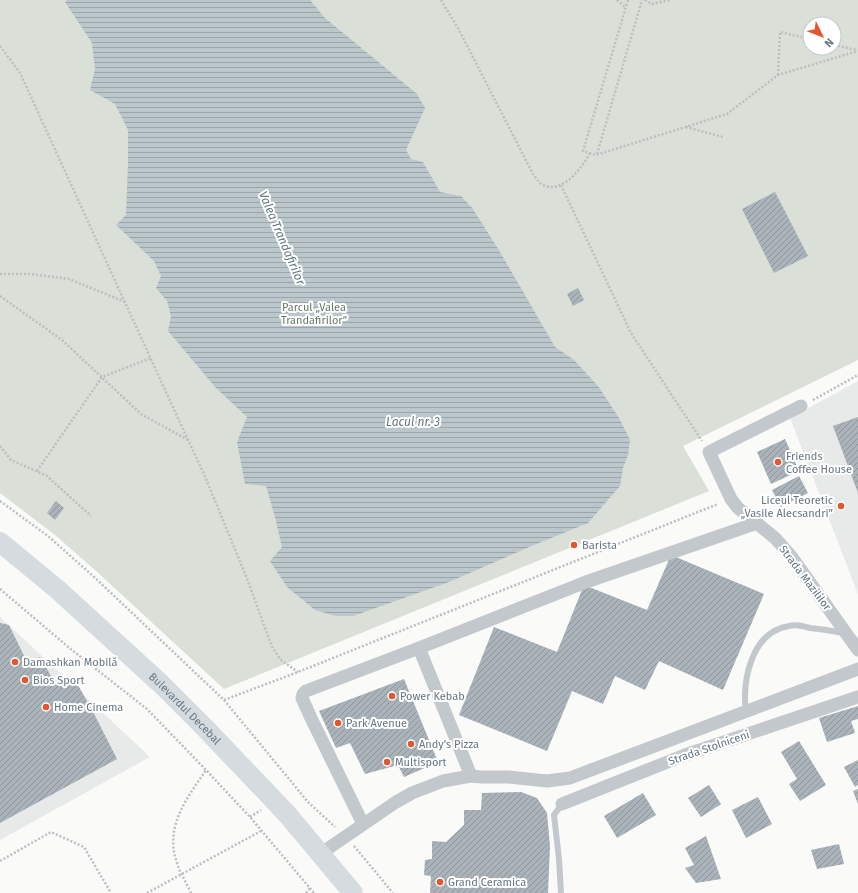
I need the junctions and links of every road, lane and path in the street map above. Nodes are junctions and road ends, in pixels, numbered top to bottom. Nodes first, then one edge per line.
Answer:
1 (441, 0) edge
2 (617, 0) edge
3 (628, 0) edge
4 (642, 0) edge
5 (645, 0) edge
6 (670, 0) edge
7 (626, 8) junction
8 (802, 37) edge
9 (0, 46) edge
10 (842, 47) edge
11 (858, 51) edge
12 (778, 75) junction
13 (685, 127) junction
14 (723, 137) dead end
15 (590, 153) junction
16 (596, 155) junction
17 (561, 185) junction
18 (0, 274) edge
19 (0, 296) edge
20 (125, 302) junction
21 (151, 358) junction
22 (858, 375) edge
23 (102, 377) junction
24 (801, 406) joint
25 (188, 440) junction
26 (0, 446) edge
27 (709, 452) junction
28 (37, 471) junction
29 (731, 498) junction
30 (0, 501) edge
31 (91, 516) dead end
32 (757, 523) junction
33 (0, 542) edge
34 (0, 589) edge
35 (846, 633) junction
36 (420, 648) junction
37 (858, 650) edge
38 (858, 670) edge
39 (298, 672) junction
40 (858, 697) edge
41 (224, 700) junction
42 (746, 712) junction
43 (206, 770) junction
44 (471, 776) junction
45 (562, 804) joint
46 (362, 824) junction
47 (262, 831) junction
48 (345, 836) junction
49 (320, 854) junction
50 (0, 861) edge
51 (182, 874) junction
52 (310, 888) junction
53 (111, 893) edge
54 (147, 893) edge
55 (191, 893) edge
56 (306, 893) edge
57 (314, 893) edge
58 (353, 893) edge
59 (393, 893) edge
60 (561, 893) edge

1 - 17 path
2 - 7 path
3 - 7 path
4 - 16 path
5 - 6 path
7 - 15 path
8 - 12 path
9 - 20 path
10 - 11 path
11 - 12 path
12 - 13 path
13 - 14 path
13 - 16 path
15 - 16 path
15 - 17 path
17 - 27 path
18 - 20 path
19 - 23 path
20 - 21 path
21 - 23 path
21 - 25 path
22 - 24 path
23 - 25 path
23 - 28 path
24 - 27 street
25 - 39 path
26 - 28 path
27 - 29 street, Strada Mazililor
28 - 31 path
29 - 32 street, Strada Mazililor
29 - 39 path
30 - 41 path
32 - 35 street, Strada Mazililor
32 - 36 street
33 - 49 main road, Bulevardul Decebal
34 - 43 path
35 - 37 street, Strada Mazililor
35 - 42 lane
36 - 44 street
36 - 46 street
38 - 42 street
39 - 41 path
40 - 45 street, Strada Stolniceni
41 - 48 path
42 - 44 street
43 - 47 path
43 - 51 path
44 - 46 street
45 - 60 lane
46 - 48 street
47 - 51 path
47 - 52 path
48 - 49 street
48 - 59 path
49 - 58 main road, Bulevardul Decebal
50 - 53 path
51 - 54 path
51 - 55 path
52 - 56 path
52 - 57 path

